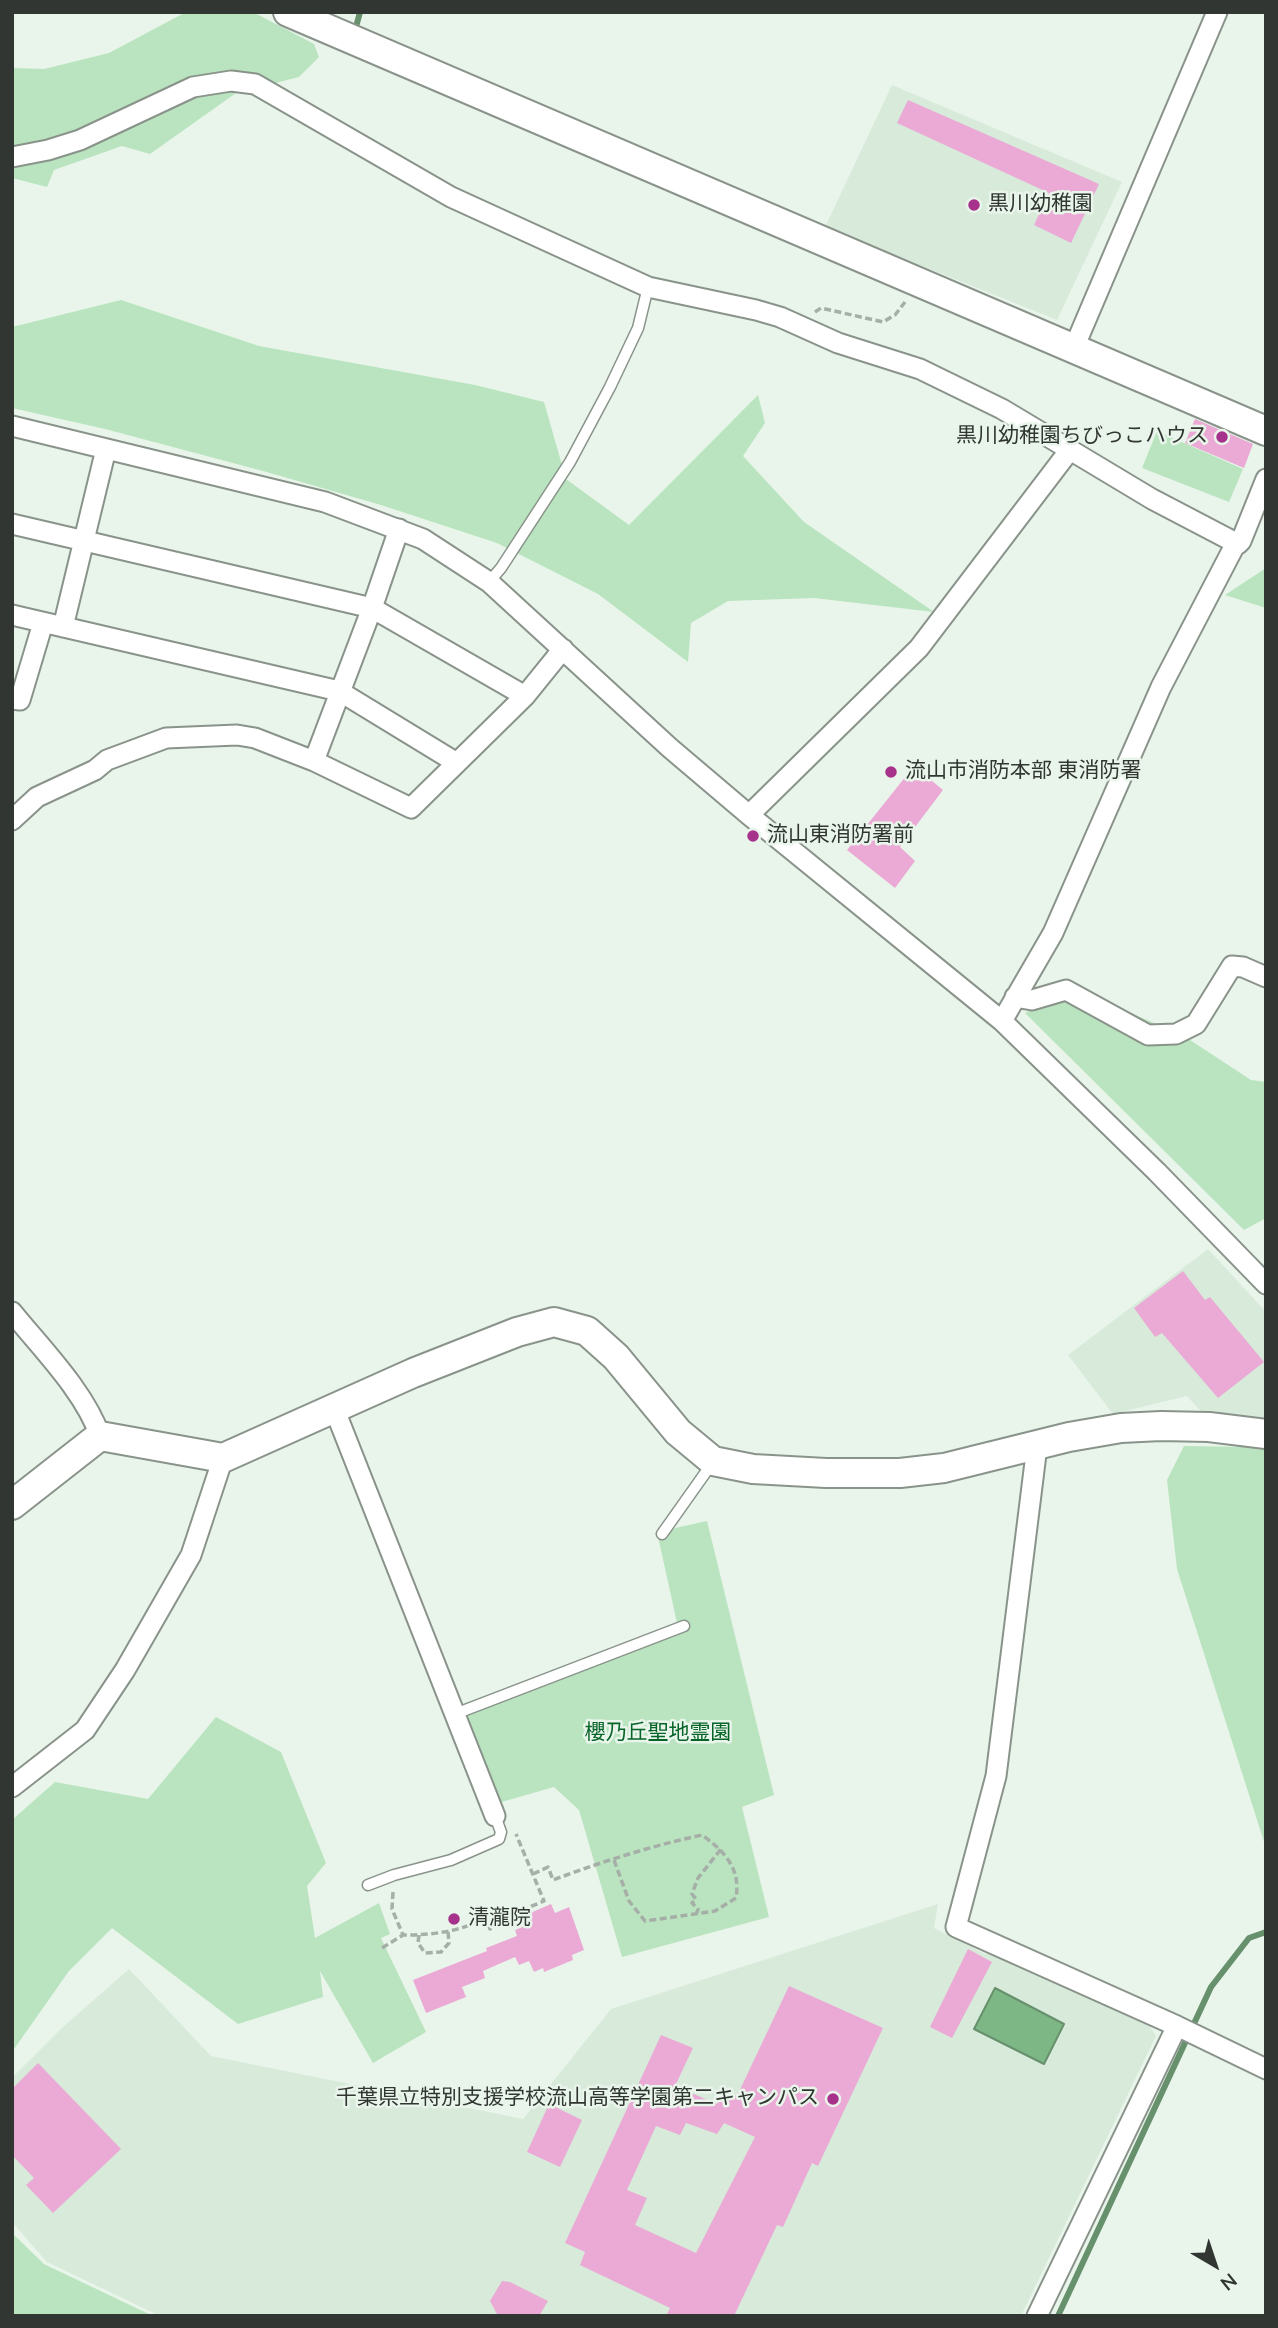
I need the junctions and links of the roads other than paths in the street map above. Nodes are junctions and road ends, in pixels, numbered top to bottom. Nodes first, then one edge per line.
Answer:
1 (288, 12) edge
2 (1217, 12) edge
3 (12, 157) edge
4 (649, 287) junction
5 (1073, 350) junction
6 (12, 426) edge
7 (1266, 431) edge
8 (106, 449) junction
9 (1069, 451) junction
10 (1266, 479) edge
11 (12, 524) edge
12 (399, 529) junction
13 (83, 541) junction
14 (1236, 543) junction
15 (489, 582) junction
16 (372, 608) junction
17 (12, 615) edge
18 (43, 622) junction
19 (63, 627) junction
20 (563, 649) junction
21 (339, 691) junction
22 (525, 696) junction
23 (12, 699) edge
24 (314, 761) junction
25 (457, 763) junction
26 (749, 815) junction
27 (12, 820) edge
28 (1266, 977) edge
29 (1015, 997) junction
30 (1002, 1021) junction
31 (1266, 1284) edge
32 (12, 1312) edge
33 (334, 1408) junction
34 (1266, 1434) edge
35 (100, 1436) junction
36 (1037, 1446) junction
37 (223, 1458) junction
38 (713, 1461) junction
39 (12, 1505) edge
40 (662, 1534) dead end
41 (684, 1626) dead end
42 (455, 1714) junction
43 (12, 1787) edge
44 (498, 1824) joint
45 (368, 1885) dead end
46 (1181, 2028) junction
47 (1266, 2069) edge
48 (1037, 2316) edge

1 - 5 street
2 - 5 street
3 - 4 street
4 - 9 street
4 - 15 lane
5 - 7 street
6 - 8 street
8 - 12 street
8 - 13 street
9 - 14 street
9 - 26 street
10 - 14 street
11 - 13 street
12 - 15 street
12 - 16 street
13 - 16 street
13 - 19 street
14 - 29 street
15 - 20 street
16 - 21 street
16 - 22 street
17 - 18 street
18 - 19 street
18 - 23 street
19 - 21 street
20 - 22 street
20 - 26 street
21 - 24 street
21 - 25 street
22 - 25 street
24 - 25 street
24 - 27 street
26 - 30 street
28 - 29 street
29 - 30 street
30 - 31 street
32 - 35 street
33 - 37 street
33 - 38 street
33 - 42 street
34 - 36 street
35 - 37 street
35 - 39 street
36 - 38 street
36 - 46 street
37 - 43 street
38 - 40 lane
41 - 42 lane
42 - 44 street
44 - 45 lane
46 - 47 street
46 - 48 street

